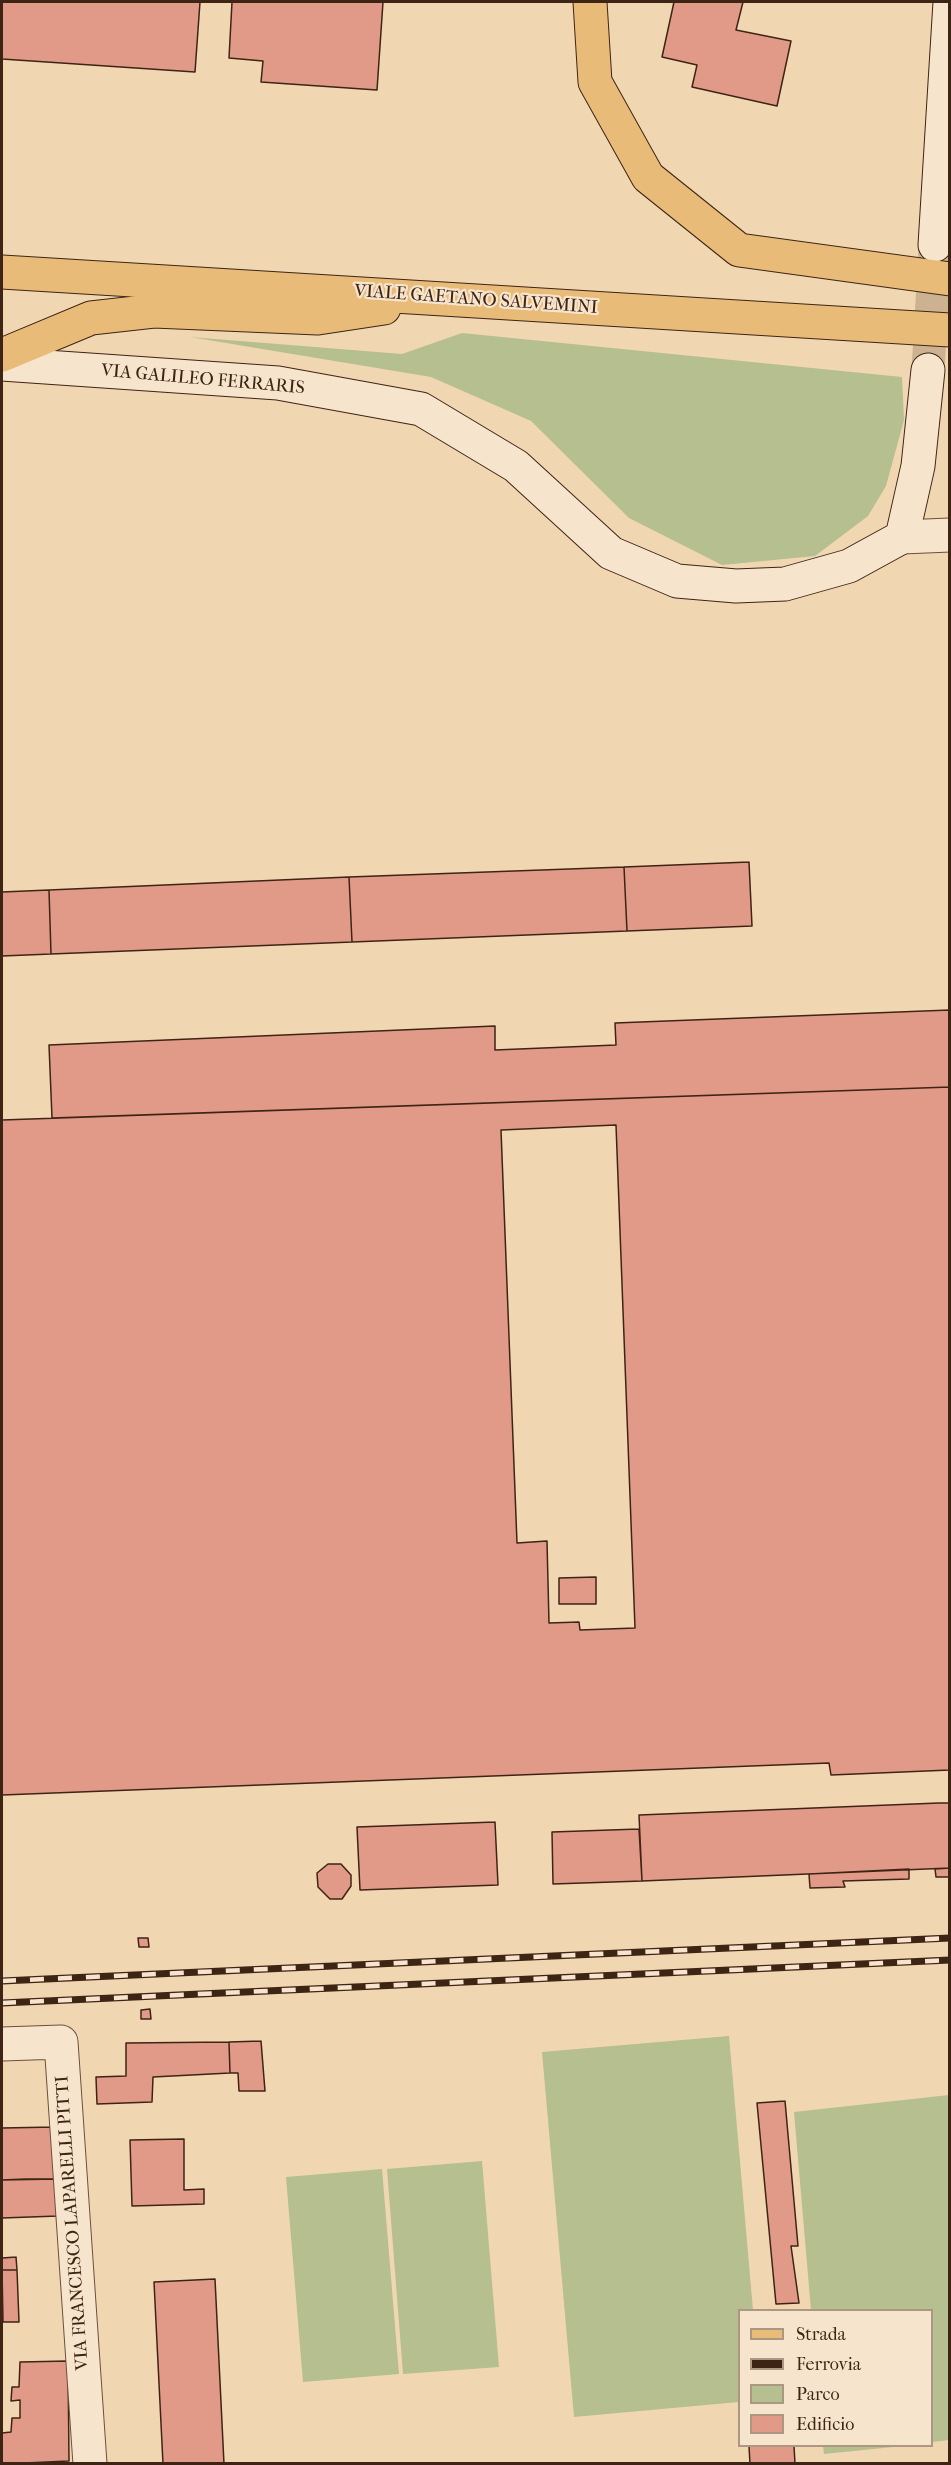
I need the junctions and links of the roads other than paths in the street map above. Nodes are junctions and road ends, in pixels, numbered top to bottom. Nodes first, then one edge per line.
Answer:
1 (590, 2) edge
2 (950, 3) edge
3 (935, 245) tunnel mouth
4 (2, 272) edge
5 (950, 279) edge
6 (444, 298) junction
7 (950, 328) edge
8 (2, 355) edge
9 (2, 364) edge
10 (928, 370) tunnel mouth
11 (950, 535) edge
12 (902, 537) junction
13 (2, 2044) edge
14 (90, 2463) edge

1 - 5 main road
2 - 3 street
4 - 6 main road, VIALE GAETANO SALVEMINI
6 - 7 main road, VIALE GAETANO SALVEMINI
6 - 8 main road
9 - 12 street, VIA GALILEO FERRARIS
10 - 12 street
11 - 12 street, VIA GALILEO FERRARIS
13 - 14 street, VIA FRANCESCO LAPARELLI PITTI

